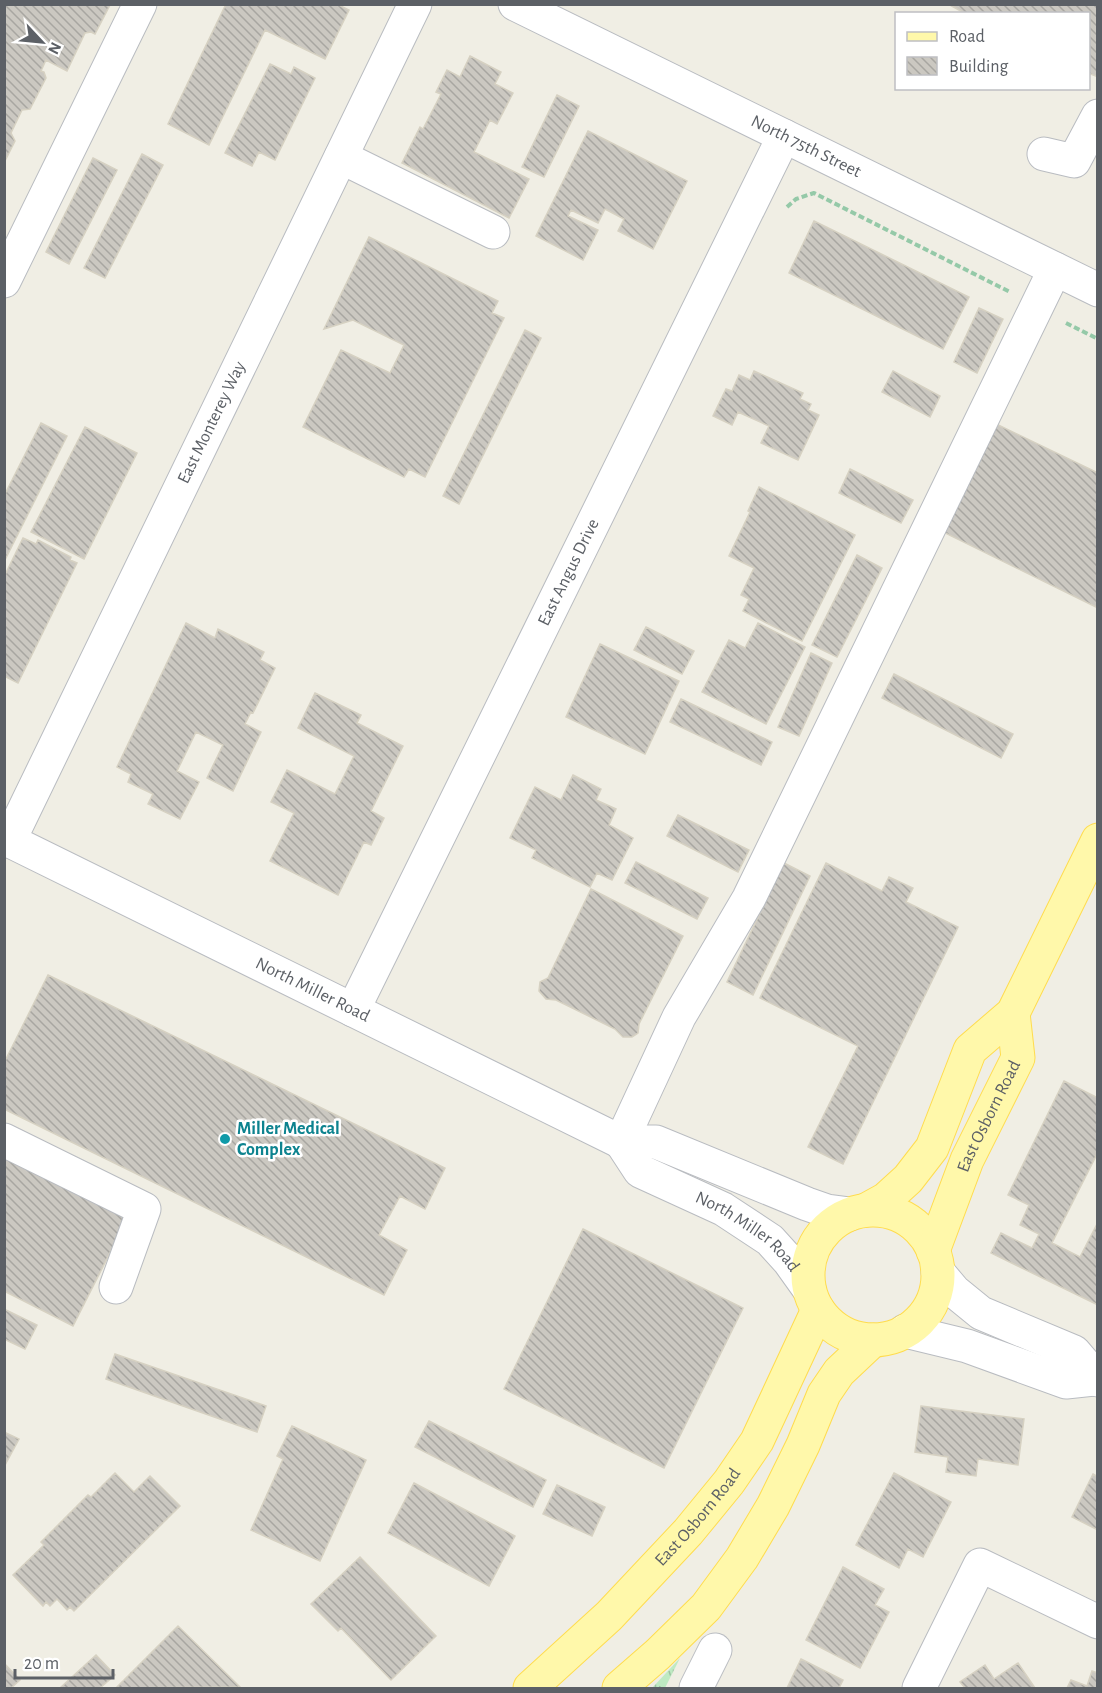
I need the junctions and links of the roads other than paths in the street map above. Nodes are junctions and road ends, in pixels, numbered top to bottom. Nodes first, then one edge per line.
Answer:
1 (140, 4) edge
2 (415, 4) edge
3 (515, 4) edge
4 (1098, 116) edge
5 (784, 136) junction
6 (1044, 154) dead end
7 (341, 157) junction
8 (493, 232) dead end
9 (1055, 269) junction
10 (4, 281) edge
11 (1098, 290) edge
12 (7, 839) edge
13 (1098, 840) edge
14 (353, 1010) junction
15 (1013, 1014) junction
16 (4, 1140) edge
17 (621, 1142) junction
18 (858, 1212) junction
19 (936, 1262) junction
20 (117, 1287) dead end
21 (813, 1300) junction
22 (905, 1330) junction
23 (873, 1340) junction
24 (1096, 1380) edge
25 (1098, 1622) edge
26 (715, 1650) dead end
27 (530, 1689) edge
28 (619, 1689) edge
29 (696, 1689) edge
30 (919, 1689) edge

1 - 10 street
2 - 7 street, East Monterey Way
3 - 5 street, North 75th Street
4 - 6 street
5 - 9 street, North 75th Street
5 - 14 street, East Angus Drive
7 - 8 street
7 - 12 street, East Monterey Way
9 - 11 street, North 75th Street
9 - 17 street
12 - 14 street, North Miller Road
13 - 15 main road
14 - 17 street, North Miller Road
15 - 18 main road
15 - 19 main road, East Osborn Road
16 - 20 street
17 - 18 street, North Miller Road
17 - 21 street, North Miller Road
18 - 19 main road
18 - 21 main road
19 - 22 main road
19 - 24 street
21 - 23 main road
21 - 27 main road, East Osborn Road
22 - 23 main road
22 - 24 street
23 - 28 main road
25 - 30 street
26 - 29 street

